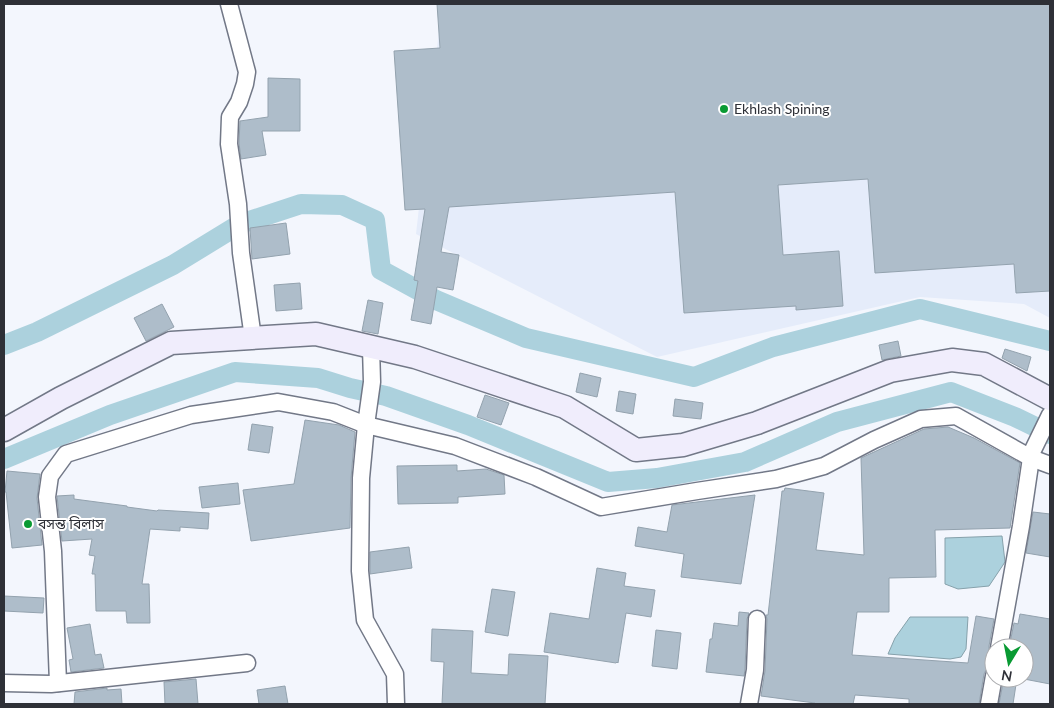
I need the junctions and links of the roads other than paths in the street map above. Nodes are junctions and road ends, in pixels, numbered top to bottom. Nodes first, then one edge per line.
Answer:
1 (229, 4) edge
2 (253, 338) junction
3 (371, 347) junction
4 (1050, 399) edge
5 (1050, 415) edge
6 (367, 421) junction
7 (4, 430) edge
8 (1032, 454) junction
9 (1050, 465) edge
10 (758, 619) dead end
11 (1001, 638) edge
12 (247, 664) dead end
13 (4, 683) edge
14 (58, 683) junction
15 (992, 688) edge
16 (396, 704) edge
17 (748, 704) edge
18 (989, 704) edge

1 - 2 street
2 - 3 street
2 - 7 street
3 - 4 street
3 - 6 street
5 - 8 street
6 - 8 street
6 - 14 street
6 - 16 street
8 - 9 street
8 - 11 street
10 - 17 street
12 - 14 street
13 - 14 street
15 - 18 street

